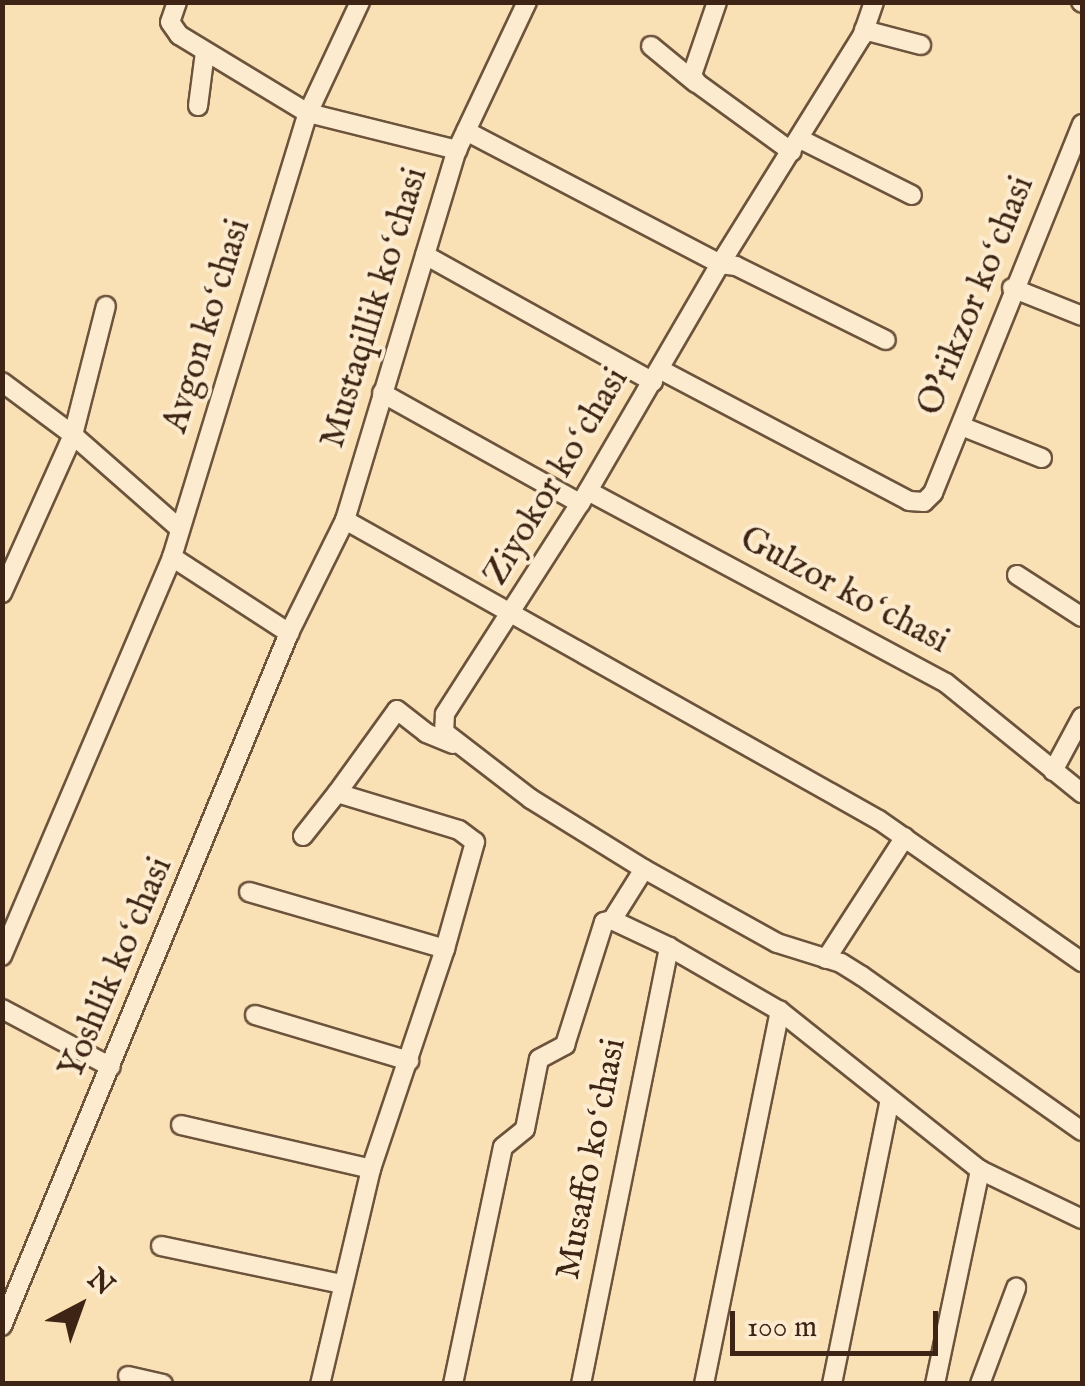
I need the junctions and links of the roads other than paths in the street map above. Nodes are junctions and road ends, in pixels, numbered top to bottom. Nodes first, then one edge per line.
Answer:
1 (177, 2) edge
2 (360, 2) edge
3 (527, 2) edge
4 (717, 2) edge
5 (874, 2) edge
6 (864, 30) junction
7 (922, 45) dead end
8 (650, 46) dead end
9 (205, 52) junction
10 (697, 83) junction
11 (198, 106) dead end
12 (308, 114) junction
13 (1082, 124) edge
14 (466, 130) junction
15 (796, 146) junction
16 (458, 150) junction
17 (1076, 156) edge
18 (912, 196) dead end
19 (425, 254) junction
20 (720, 264) junction
21 (1012, 288) junction
22 (106, 306) dead end
23 (1082, 316) edge
24 (886, 340) dead end
25 (657, 376) junction
26 (2, 382) edge
27 (382, 393) junction
28 (961, 426) junction
29 (73, 435) junction
30 (1042, 458) dead end
31 (584, 497) junction
32 (345, 520) junction
33 (180, 529) junction
34 (172, 557) junction
35 (1017, 574) dead end
36 (2, 594) edge
37 (511, 614) junction
38 (1082, 617) edge
39 (288, 633) junction
40 (1082, 717) edge
41 (457, 746) junction
42 (1053, 771) junction
43 (1082, 792) edge
44 (337, 794) junction
45 (302, 836) dead end
46 (905, 837) junction
47 (644, 869) junction
48 (249, 892) dead end
49 (612, 920) junction
50 (669, 947) junction
51 (445, 949) junction
52 (2, 956) edge
53 (826, 959) junction
54 (1082, 962) edge
55 (2, 1009) edge
56 (780, 1011) junction
57 (255, 1015) dead end
58 (409, 1060) junction
59 (111, 1066) junction
60 (890, 1100) junction
61 (181, 1125) dead end
62 (1082, 1132) edge
63 (371, 1168) junction
64 (980, 1170) junction
65 (1082, 1219) edge
66 (161, 1246) dead end
67 (342, 1284) junction
68 (1016, 1288) dead end
69 (2, 1326) edge
70 (128, 1376) dead end
71 (163, 1384) edge
72 (320, 1384) edge
73 (453, 1384) edge
74 (580, 1384) edge
75 (704, 1384) edge
76 (832, 1384) edge
77 (935, 1384) edge
78 (980, 1384) edge

1 - 9 street
2 - 12 street, Avgon koʻchasi
3 - 14 street, Mustaqillik koʻchasi
4 - 10 street
5 - 6 street, Ziyokor koʻchasi
6 - 7 street
6 - 15 street, Ziyokor koʻchasi
8 - 10 street
9 - 11 street
9 - 12 street
10 - 15 street
12 - 16 street
12 - 33 street, Avgon koʻchasi
13 - 17 street, O'rikzor koʻchasi
14 - 16 street, Mustaqillik koʻchasi
14 - 20 street
15 - 18 street
15 - 20 street, Ziyokor koʻchasi
16 - 19 street, Mustaqillik koʻchasi
17 - 21 street, O'rikzor koʻchasi
19 - 25 street
19 - 27 street, Mustaqillik koʻchasi
20 - 24 street
20 - 25 street, Ziyokor koʻchasi
21 - 23 street
21 - 28 street, O'rikzor koʻchasi
22 - 29 street
25 - 28 street, O'rikzor koʻchasi
25 - 31 street, Ziyokor koʻchasi
26 - 29 street
27 - 31 street, Gulzor koʻchasi
27 - 32 street, Mustaqillik koʻchasi
28 - 30 street
29 - 33 street
29 - 36 street
31 - 37 street, Ziyokor koʻchasi
31 - 42 street, Gulzor koʻchasi
32 - 37 street
32 - 39 street, Mustaqillik koʻchasi
33 - 34 street, Avgon koʻchasi
34 - 39 street
34 - 52 street
35 - 38 street
37 - 41 street
37 - 46 street, Ziyokor koʻchasi
39 - 59 street, Yoshlik koʻchasi
40 - 42 street
41 - 44 street
41 - 47 street
42 - 43 street, Gulzor koʻchasi
44 - 45 street
44 - 51 street
46 - 53 street
46 - 54 street, Ziyokor koʻchasi
47 - 49 street
47 - 53 street
48 - 51 street
49 - 50 street
49 - 73 street
50 - 56 street
50 - 74 street, Musaffo koʻchasi
51 - 58 street
53 - 62 street
55 - 59 street
56 - 60 street
56 - 75 street
57 - 58 street
58 - 63 street
59 - 69 street, Yoshlik koʻchasi
60 - 64 street
60 - 76 street
61 - 63 street
63 - 67 street
64 - 65 street
64 - 77 street
66 - 67 street
67 - 72 street
68 - 78 street
70 - 71 street

